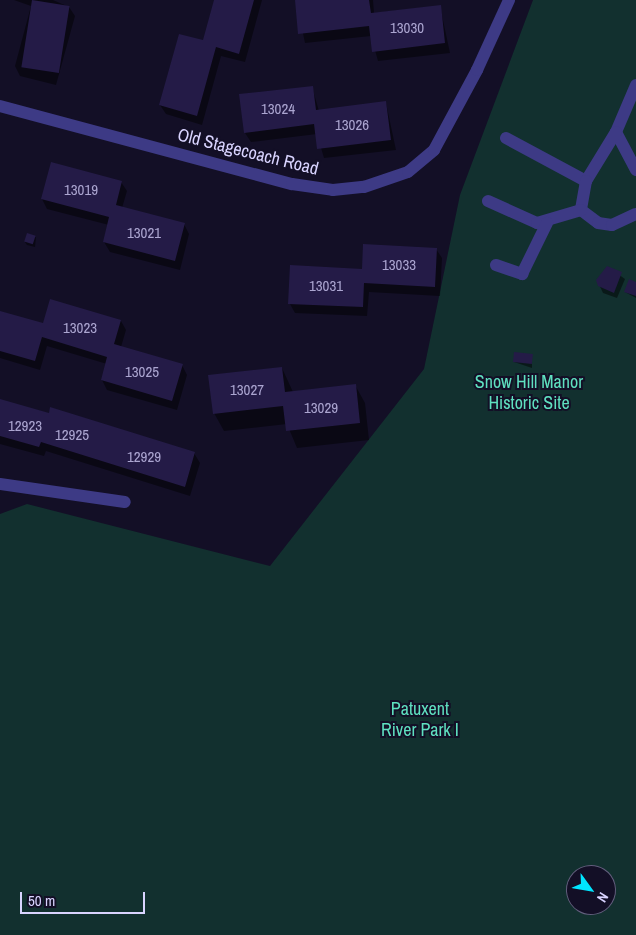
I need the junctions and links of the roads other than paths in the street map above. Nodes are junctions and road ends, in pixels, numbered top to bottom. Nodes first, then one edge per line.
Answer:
1 (509, 0) edge
2 (636, 85) edge
3 (0, 106) edge
4 (616, 132) junction
5 (506, 138) dead end
6 (636, 170) edge
7 (586, 181) junction
8 (488, 201) dead end
9 (581, 210) junction
10 (636, 214) edge
11 (547, 223) junction
12 (496, 265) dead end
13 (0, 484) edge
14 (125, 502) dead end

1 - 3 street, Old Stagecoach Road
2 - 4 street
4 - 6 street
4 - 7 street
5 - 7 street
7 - 9 street
8 - 11 street
9 - 10 street
9 - 11 street
11 - 12 street
13 - 14 street

